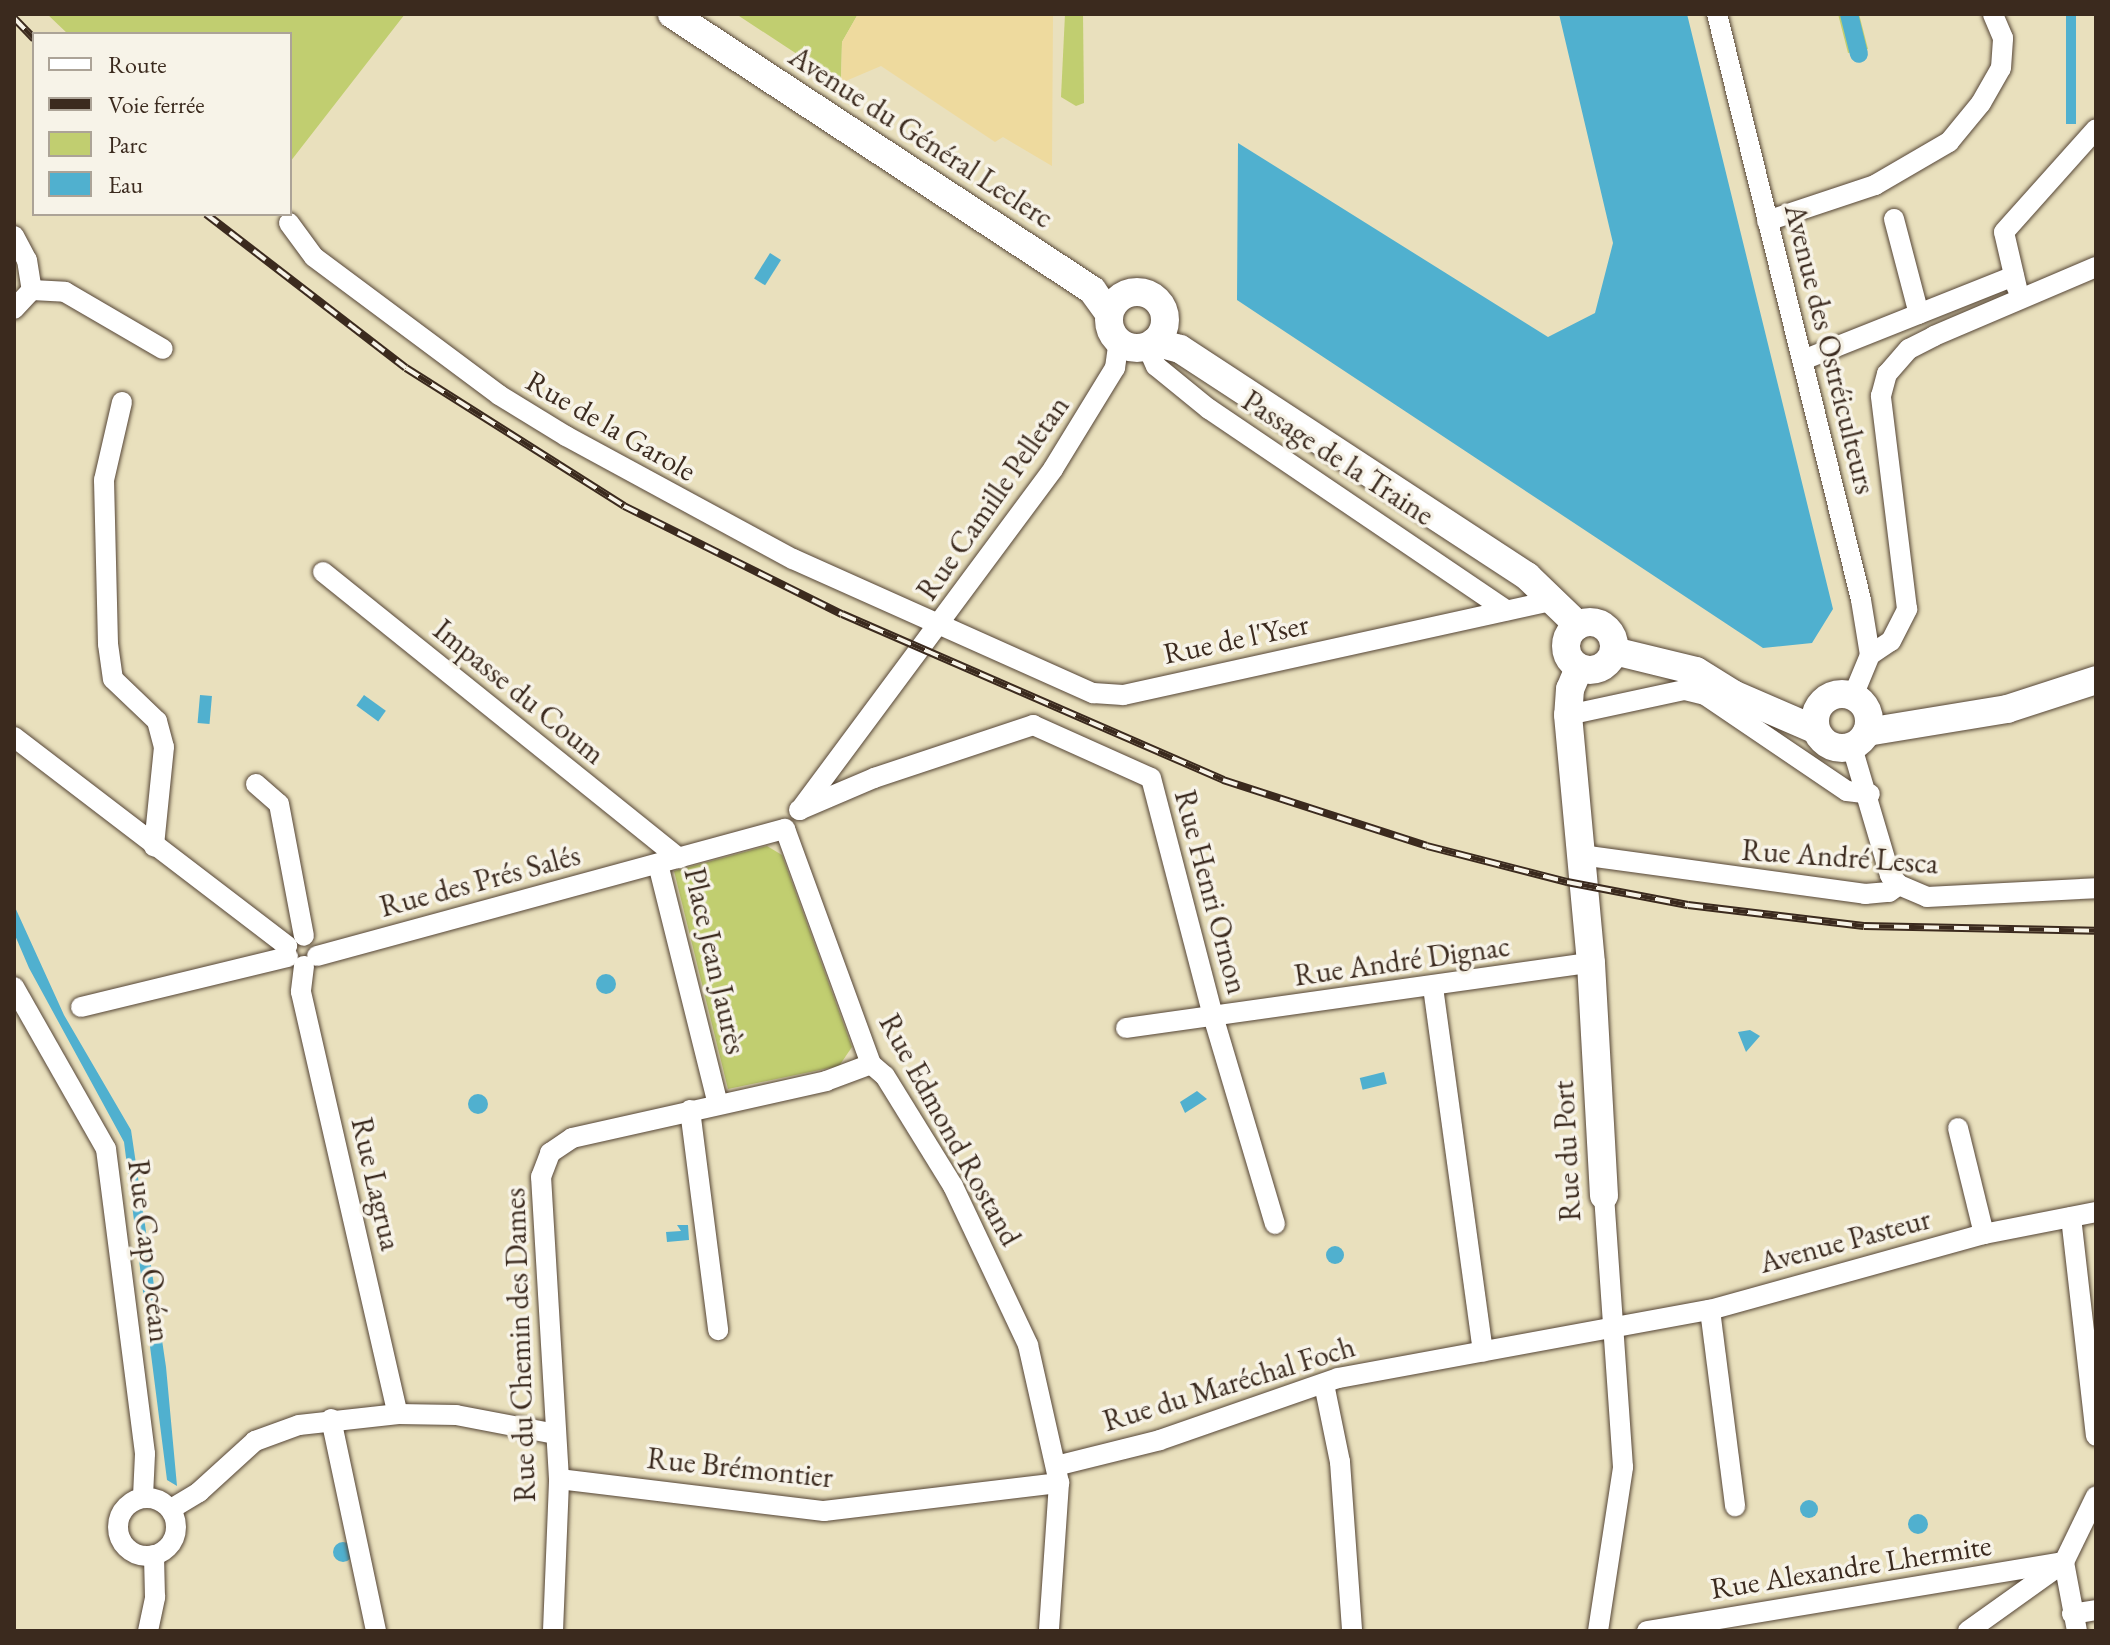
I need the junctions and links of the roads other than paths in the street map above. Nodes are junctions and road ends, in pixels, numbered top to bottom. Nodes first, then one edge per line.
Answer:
1 (672, 14) edge
2 (1717, 14) edge
3 (1992, 14) edge
4 (2096, 129) edge
5 (1894, 219) dead end
6 (1767, 221) junction
7 (289, 223) dead end
8 (14, 236) edge
9 (2096, 267) edge
10 (2014, 276) junction
11 (32, 290) junction
12 (2020, 299) junction
13 (1117, 304) junction
14 (14, 309) edge
15 (1919, 314) junction
16 (1146, 345) junction
17 (163, 349) dead end
18 (1803, 360) junction
19 (122, 402) dead end
20 (323, 572) dead end
21 (1555, 600) junction
22 (1506, 610) junction
23 (941, 623) junction
24 (1578, 625) junction
25 (1614, 651) junction
26 (1870, 655) junction
27 (1579, 668) junction
28 (2096, 680) edge
29 (1823, 702) junction
30 (1770, 710) junction
31 (1568, 715) junction
32 (1860, 721) junction
33 (1816, 730) junction
34 (14, 737) edge
35 (256, 784) dead end
36 (1870, 794) junction
37 (799, 810) junction
38 (785, 829) junction
39 (154, 846) junction
40 (1581, 855) junction
41 (679, 858) junction
42 (658, 864) junction
43 (1899, 885) junction
44 (2096, 888) edge
45 (300, 952) junction
46 (1591, 963) junction
47 (14, 987) edge
48 (1433, 987) junction
49 (81, 1007) dead end
50 (1213, 1016) junction
51 (1126, 1028) dead end
52 (871, 1064) junction
53 (718, 1104) junction
54 (690, 1110) junction
55 (1958, 1128) dead end
56 (1604, 1196) joint
57 (2096, 1212) edge
58 (2071, 1217) junction
59 (1275, 1224) dead end
60 (1984, 1234) junction
61 (1710, 1310) junction
62 (718, 1330) dead end
63 (1610, 1330) junction
64 (1483, 1352) junction
65 (1324, 1384) junction
66 (398, 1414) junction
67 (331, 1419) junction
68 (556, 1434) junction
69 (2096, 1436) edge
70 (1058, 1475) junction
71 (559, 1479) junction
72 (2096, 1496) edge
73 (143, 1497) junction
74 (1735, 1506) dead end
75 (171, 1509) junction
76 (154, 1555) junction
77 (2064, 1562) junction
78 (2096, 1610) edge
79 (2075, 1622) edge
80 (1970, 1630) edge
81 (148, 1631) edge
82 (376, 1631) edge
83 (553, 1631) edge
84 (1049, 1631) edge
85 (1352, 1631) edge
86 (1598, 1631) edge
87 (1647, 1631) edge

1 - 13 main road, Avenue du Général Leclerc
2 - 6 street, Avenue des Ostréiculteurs
3 - 6 street
4 - 10 street
5 - 15 street
6 - 18 street, Avenue des Ostréiculteurs
7 - 23 street, Rue de la Garole
8 - 11 street
9 - 12 street
10 - 12 street
10 - 15 street
11 - 14 street
11 - 17 street
12 - 26 street
13 - 16 main road, Avenue du Général Leclerc
13 - 16 main road
15 - 18 street
16 - 21 main road
16 - 22 street, Passage de la Traine
16 - 23 street, Rue Camille Pelletan
18 - 26 street, Avenue des Ostréiculteurs
19 - 39 street
20 - 41 street, Impasse du Coum
21 - 22 street, Rue de l'Yser
21 - 24 main road
22 - 23 street, Rue de l'Yser
23 - 37 street, Rue Camille Pelletan
24 - 25 main road
24 - 27 main road
25 - 27 main road
25 - 30 main road
26 - 32 street
27 - 31 main road, Rue du Port
28 - 32 main road
29 - 30 main road
29 - 32 main road
29 - 33 main road
30 - 33 main road
31 - 36 street
31 - 40 main road, Rue du Port
32 - 33 main road
32 - 36 street
34 - 39 street
35 - 45 street, Rue Lagrua
36 - 43 street
37 - 38 street
37 - 50 street, Rue Henri Ornon
38 - 41 street, Place Jean Jaurès
38 - 52 street, Rue Edmond Rostand
39 - 45 street
40 - 43 street, Rue André Lesca
40 - 46 main road, Rue du Port
41 - 42 street, Place Jean Jaurès
42 - 45 street, Rue des Prés Salés
42 - 53 street, Place Jean Jaurès
43 - 44 street, Rue André Lesca
45 - 49 street
45 - 66 street, Rue Lagrua
46 - 48 street, Rue André Dignac
46 - 56 main road, Rue du Port
47 - 73 street, Rue Cap Océan
48 - 50 street, Rue André Dignac
48 - 64 street
50 - 51 street, Rue André Dignac
50 - 59 street
52 - 53 street, Rue du Chemin des Dames
52 - 70 street, Rue Edmond Rostand
53 - 54 street, Rue du Chemin des Dames
54 - 62 street
54 - 68 street, Rue du Chemin des Dames
55 - 60 street
56 - 63 street, Rue du Port
57 - 58 street, Avenue Pasteur
58 - 60 street, Avenue Pasteur
58 - 69 street
60 - 61 street, Avenue Pasteur
61 - 63 street, Avenue Pasteur
61 - 74 street
63 - 64 street, Rue du Maréchal Foch
63 - 86 street, Rue du Port
64 - 65 street, Rue du Maréchal Foch
65 - 70 street, Rue du Maréchal Foch
65 - 85 street
66 - 67 street
66 - 68 street
67 - 75 street
67 - 82 street
68 - 71 street, Rue du Chemin des Dames
70 - 71 street, Rue Brémontier
70 - 84 street, Rue Edmond Rostand
71 - 83 street, Rue du Chemin des Dames
72 - 77 street
73 - 75 street
73 - 76 street
75 - 76 street
76 - 81 street
77 - 79 street
77 - 80 street
77 - 87 street, Rue Alexandre Lhermite
78 - 79 street

